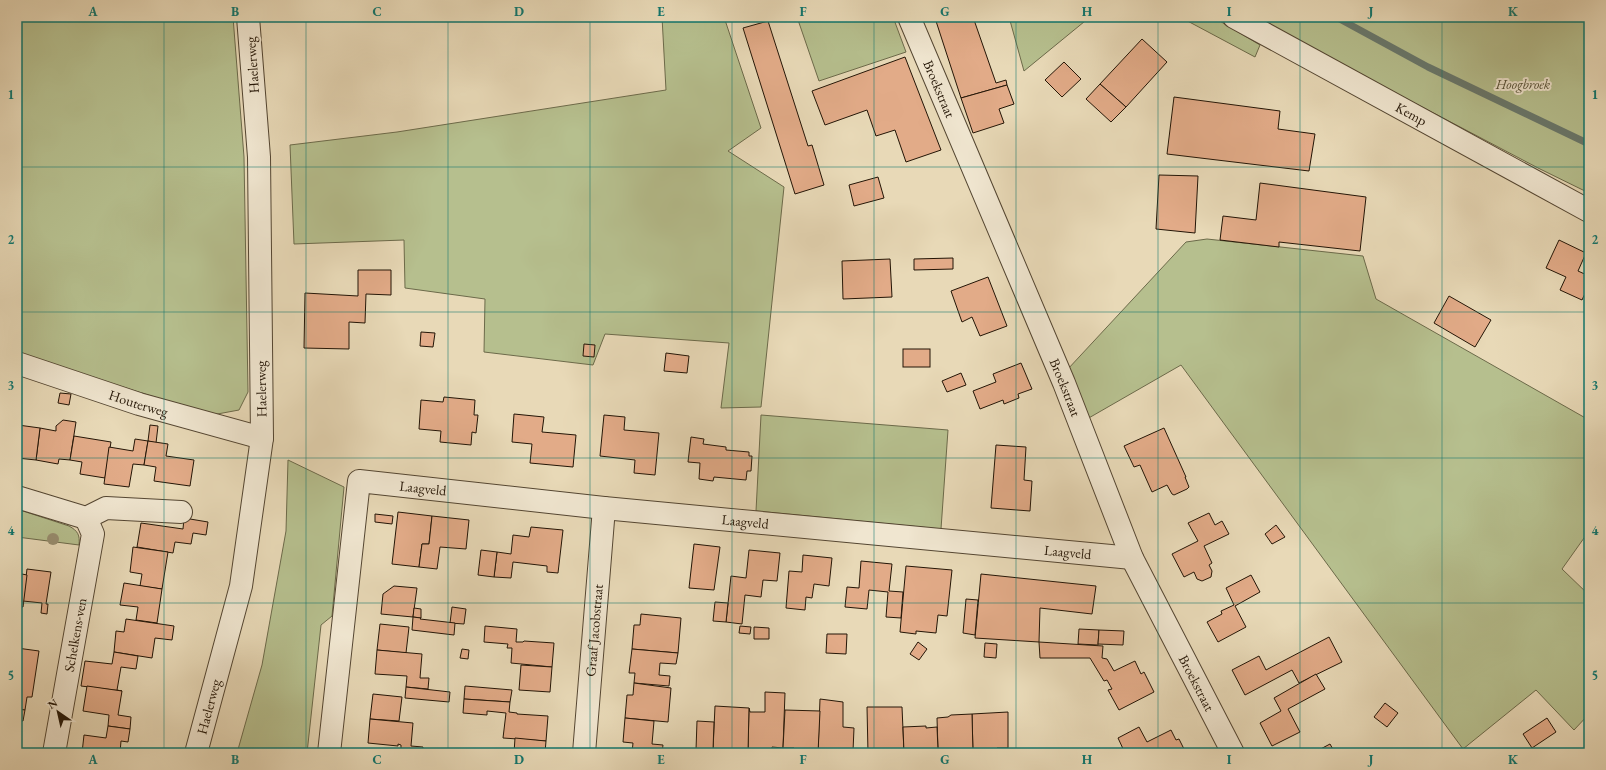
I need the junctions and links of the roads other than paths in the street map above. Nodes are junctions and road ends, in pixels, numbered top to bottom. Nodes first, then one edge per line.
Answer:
1 (248, 17) edge
2 (909, 17) edge
3 (1234, 17) edge
4 (1589, 211) edge
5 (17, 363) edge
6 (262, 438) junction
7 (17, 497) edge
8 (604, 508) junction
9 (181, 512) dead end
10 (86, 518) junction
11 (1132, 558) junction
12 (54, 753) edge
13 (196, 753) edge
14 (329, 753) edge
15 (584, 753) edge
16 (1233, 753) edge

1 - 6 street, Haelerweg
2 - 11 street, Broekstraat
3 - 4 street, Kemp
5 - 6 street, Houterweg
6 - 13 street, Haelerweg
7 - 10 street
8 - 11 street, Laagveld
8 - 14 street, Laagveld
8 - 15 street, Graaf Jacobstraat
9 - 10 street
10 - 12 street, Schelkens-ven
11 - 16 street, Broekstraat

